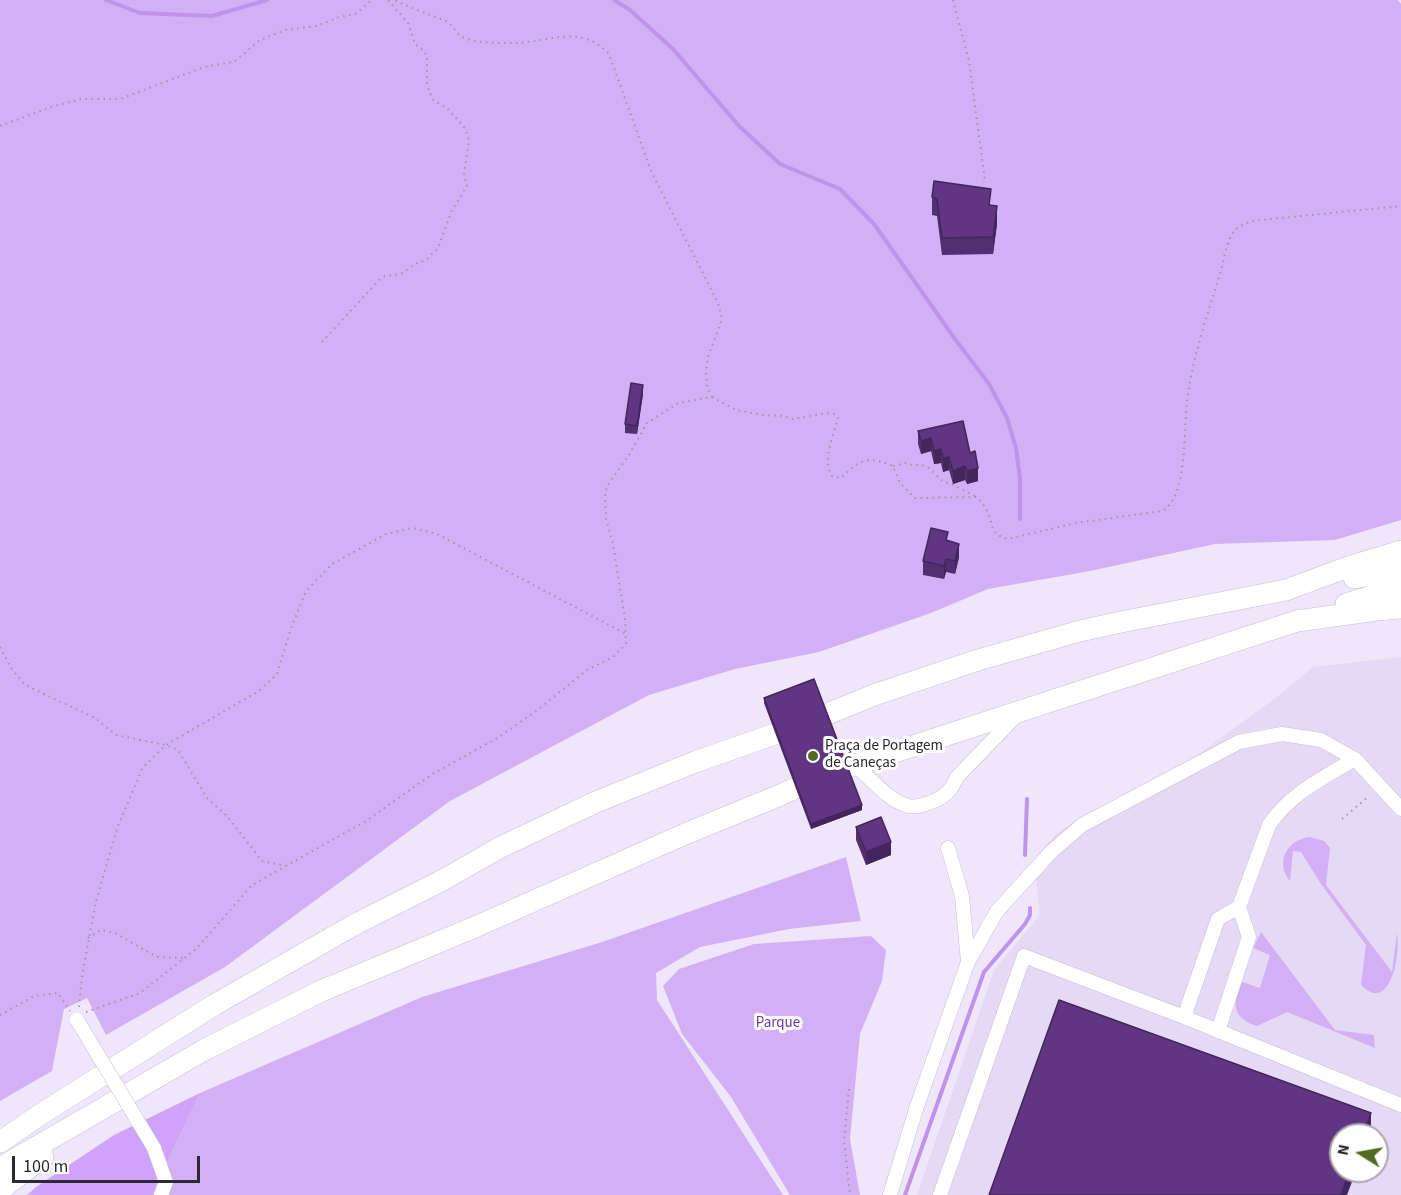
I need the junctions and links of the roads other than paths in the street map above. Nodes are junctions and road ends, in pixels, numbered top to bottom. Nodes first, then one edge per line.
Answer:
1 (1401, 551) edge
2 (1401, 569) edge
3 (1401, 587) edge
4 (1286, 590) junction
5 (1401, 608) edge
6 (1297, 621) junction
7 (1021, 710) junction
8 (1355, 759) junction
9 (855, 765) junction
10 (1401, 809) edge
11 (948, 848) dead end
12 (1239, 907) junction
13 (968, 962) junction
14 (1184, 1017) junction
15 (77, 1020) road end
16 (1218, 1031) junction
17 (1401, 1105) edge
18 (97, 1113) junction
19 (41, 1114) junction
20 (0, 1133) edge
21 (0, 1142) edge
22 (0, 1168) edge
23 (0, 1190) edge
24 (161, 1195) edge
25 (890, 1195) edge
26 (940, 1195) edge

1 - 4 highway
2 - 4 highway
3 - 6 highway
4 - 19 highway
5 - 6 highway
6 - 7 highway
7 - 9 highway
7 - 9 street
8 - 10 street
8 - 12 street
8 - 13 street
9 - 18 highway
11 - 13 street
12 - 14 street
12 - 16 street
13 - 25 street
14 - 16 street
14 - 26 street
15 - 24 street, bridge
16 - 17 street
18 - 22 highway
18 - 23 highway
19 - 20 highway
19 - 21 highway

